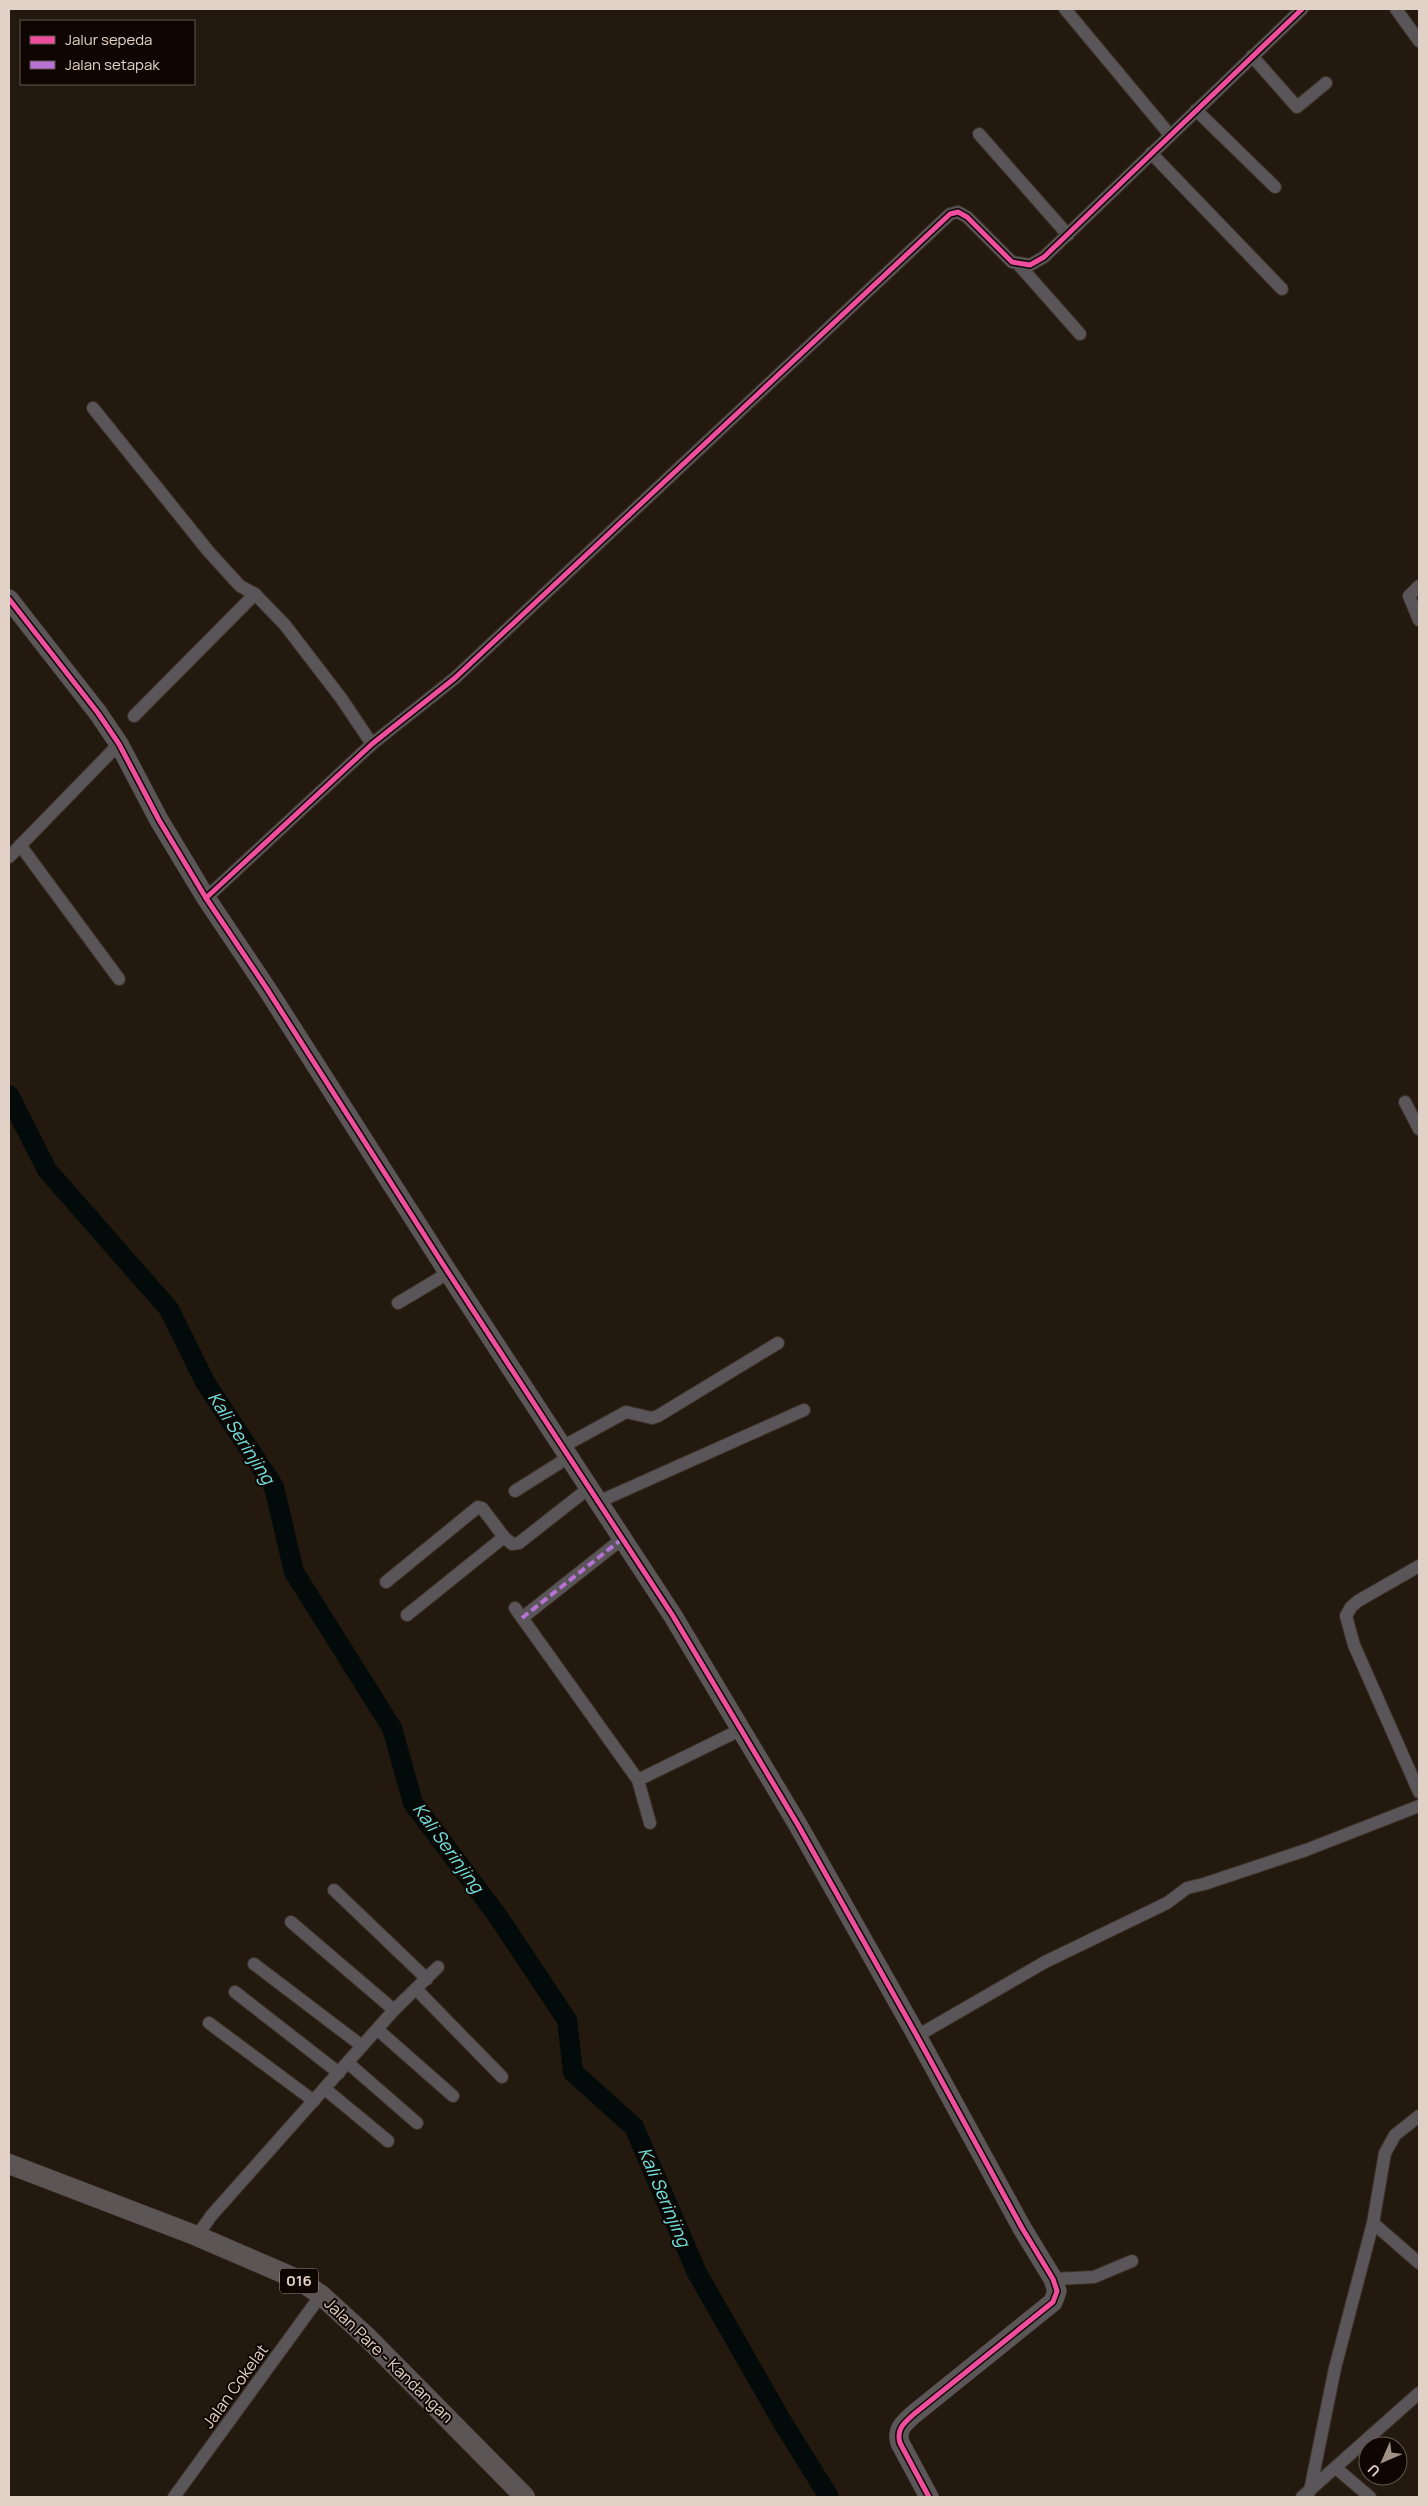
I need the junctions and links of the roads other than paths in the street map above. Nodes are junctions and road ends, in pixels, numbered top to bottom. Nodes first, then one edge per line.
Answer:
1 (1065, 9) edge
2 (1302, 9) edge
3 (1396, 9) edge
4 (1419, 41) edge
5 (1252, 56) junction
6 (1326, 83) dead end
7 (1196, 110) junction
8 (979, 134) dead end
9 (1170, 134) junction
10 (1151, 153) junction
11 (1275, 187) dead end
12 (1068, 235) junction
13 (1019, 265) junction
14 (1282, 289) dead end
15 (1080, 334) dead end
16 (93, 408) dead end
17 (1419, 586) edge
18 (255, 594) junction
19 (9, 599) edge
20 (1419, 620) edge
21 (134, 716) dead end
22 (119, 744) junction
23 (372, 744) junction
24 (20, 846) junction
25 (9, 857) edge
26 (206, 898) junction
27 (119, 980) dead end
28 (1405, 1102) dead end
29 (1419, 1128) edge
30 (448, 1273) junction
31 (398, 1304) dead end
32 (778, 1343) dead end
33 (804, 1410) dead end
34 (566, 1452) junction
35 (515, 1491) dead end
36 (593, 1495) junction
37 (504, 1537) junction
38 (622, 1539) junction
39 (1419, 1566) edge
40 (386, 1582) dead end
41 (407, 1615) dead end
42 (742, 1729) junction
43 (638, 1780) junction
44 (1419, 1792) edge
45 (1419, 1806) edge
46 (650, 1823) dead end
47 (334, 1890) dead end
48 (291, 1922) dead end
49 (254, 1964) dead end
50 (438, 1967) dead end
51 (427, 1979) junction
52 (416, 1989) junction
53 (235, 1992) dead end
54 (394, 2010) junction
55 (209, 2023) dead end
56 (378, 2030) junction
57 (917, 2036) junction
58 (362, 2046) junction
59 (348, 2063) junction
60 (339, 2073) junction
61 (502, 2077) dead end
62 (325, 2088) junction
63 (454, 2096) dead end
64 (314, 2101) junction
65 (1419, 2116) edge
66 (417, 2123) dead end
67 (388, 2141) dead end
68 (9, 2164) edge
69 (1373, 2223) junction
70 (196, 2236) junction
71 (1132, 2261) dead end
72 (1419, 2263) edge
73 (1053, 2279) junction
74 (322, 2295) junction
75 (1419, 2393) edge
76 (1336, 2468) junction
77 (1306, 2494) edge
78 (174, 2497) edge
79 (525, 2497) edge
80 (929, 2497) edge
81 (1370, 2497) edge

1 - 9 street
2 - 5 street
3 - 4 street
5 - 6 street
5 - 7 street
7 - 9 street
7 - 11 street
8 - 12 street
9 - 10 street
10 - 12 street
10 - 14 street
12 - 13 street
13 - 15 street
13 - 23 street
16 - 18 street
17 - 20 street
18 - 21 street
18 - 23 street
19 - 22 street
22 - 24 street
22 - 26 street
23 - 26 street
24 - 25 street
24 - 27 street
26 - 30 street
28 - 29 street
30 - 31 street
30 - 34 street
32 - 34 street
33 - 36 street
34 - 35 street
34 - 36 street
36 - 37 street
36 - 38 street
37 - 40 street
37 - 41 street
38 - 42 street
38 - 43 street
39 - 44 street
42 - 43 street
42 - 57 street
43 - 46 street
45 - 57 street
47 - 51 street
48 - 54 street
49 - 58 street
50 - 51 street
51 - 52 street
52 - 54 street
52 - 61 street
53 - 60 street
54 - 56 street
55 - 64 street
56 - 58 street
56 - 63 street
57 - 73 street
58 - 59 street
59 - 60 street
59 - 66 street
60 - 62 street
62 - 64 street
62 - 67 street
64 - 70 street
65 - 69 street
68 - 70 main road, Jalan Pare - Kandangan / 016
69 - 72 street
69 - 77 street
70 - 74 main road, Jalan Pare - Kandangan / 016
71 - 73 street
73 - 80 street
74 - 78 street, Jalan Cokelat
74 - 79 main road, Jalan Pare - Kandangan / 016
75 - 76 street
76 - 77 street
76 - 81 street

